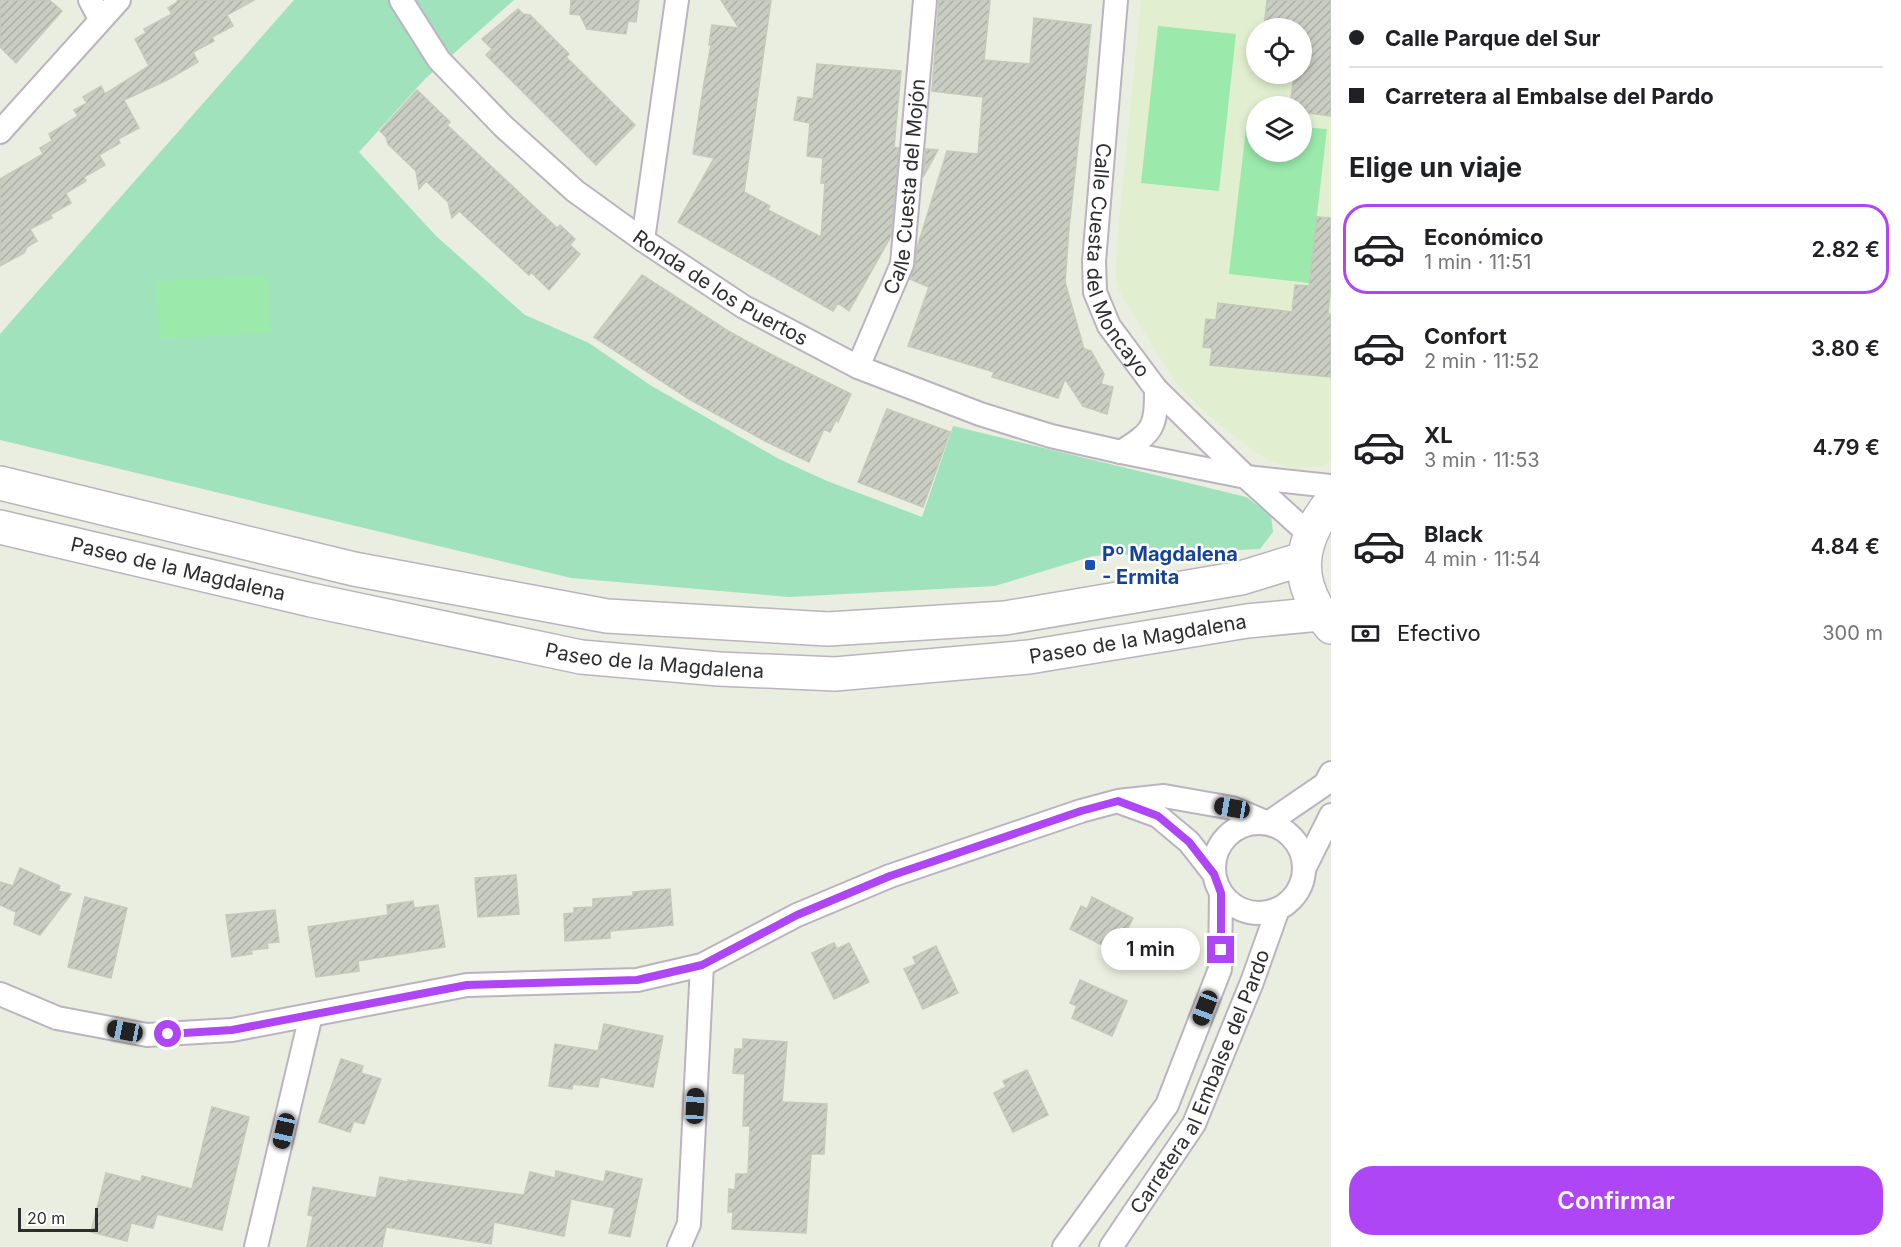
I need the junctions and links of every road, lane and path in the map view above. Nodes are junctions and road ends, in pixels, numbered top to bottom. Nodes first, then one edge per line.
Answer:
1 (119, 0) edge
2 (401, 0) edge
3 (677, 0) edge
4 (925, 0) edge
5 (1114, 2) edge
6 (95, 10) edge
7 (0, 132) edge
8 (643, 240) junction
9 (858, 367) junction
10 (1156, 389) junction
11 (1121, 452) junction
12 (1246, 477) junction
13 (0, 483) edge
14 (1331, 486) edge
15 (1331, 502) edge
16 (0, 527) edge
17 (1307, 547) junction
18 (1325, 621) edge
19 (1331, 773) edge
20 (1118, 801) junction
21 (1331, 815) edge
22 (1268, 823) junction
23 (1304, 869) junction
24 (1217, 884) junction
25 (1278, 909) junction
26 (702, 965) junction
27 (0, 993) edge
28 (311, 1015) junction
29 (256, 1247) edge
30 (679, 1247) edge
31 (1064, 1247) edge
32 (1110, 1247) edge

1 - 6 street
2 - 8 street, Ronda de los Puertos
3 - 8 street
4 - 9 street, Calle Cuesta del Mojón
5 - 10 street, Calle Cuesta del Moncayo
6 - 7 street
8 - 9 street, Ronda de los Puertos
9 - 11 street, Ronda de los Puertos
10 - 11 street
10 - 12 street, Calle Cuesta del Moncayo
11 - 12 street, Ronda de los Puertos
12 - 14 street
12 - 17 street, Calle Cuesta del Moncayo
13 - 17 main road, Paseo de la Magdalena
15 - 17 main road
16 - 18 main road, Paseo de la Magdalena
17 - 18 main road
19 - 22 street
20 - 22 street
20 - 24 street
20 - 26 street
21 - 23 street
22 - 23 street
22 - 24 street
23 - 25 street
24 - 25 street
24 - 31 street, Carretera al Embalse del Pardo
25 - 32 street, Carretera al Embalse del Pardo
26 - 28 street
26 - 30 street
27 - 28 street
28 - 29 street

